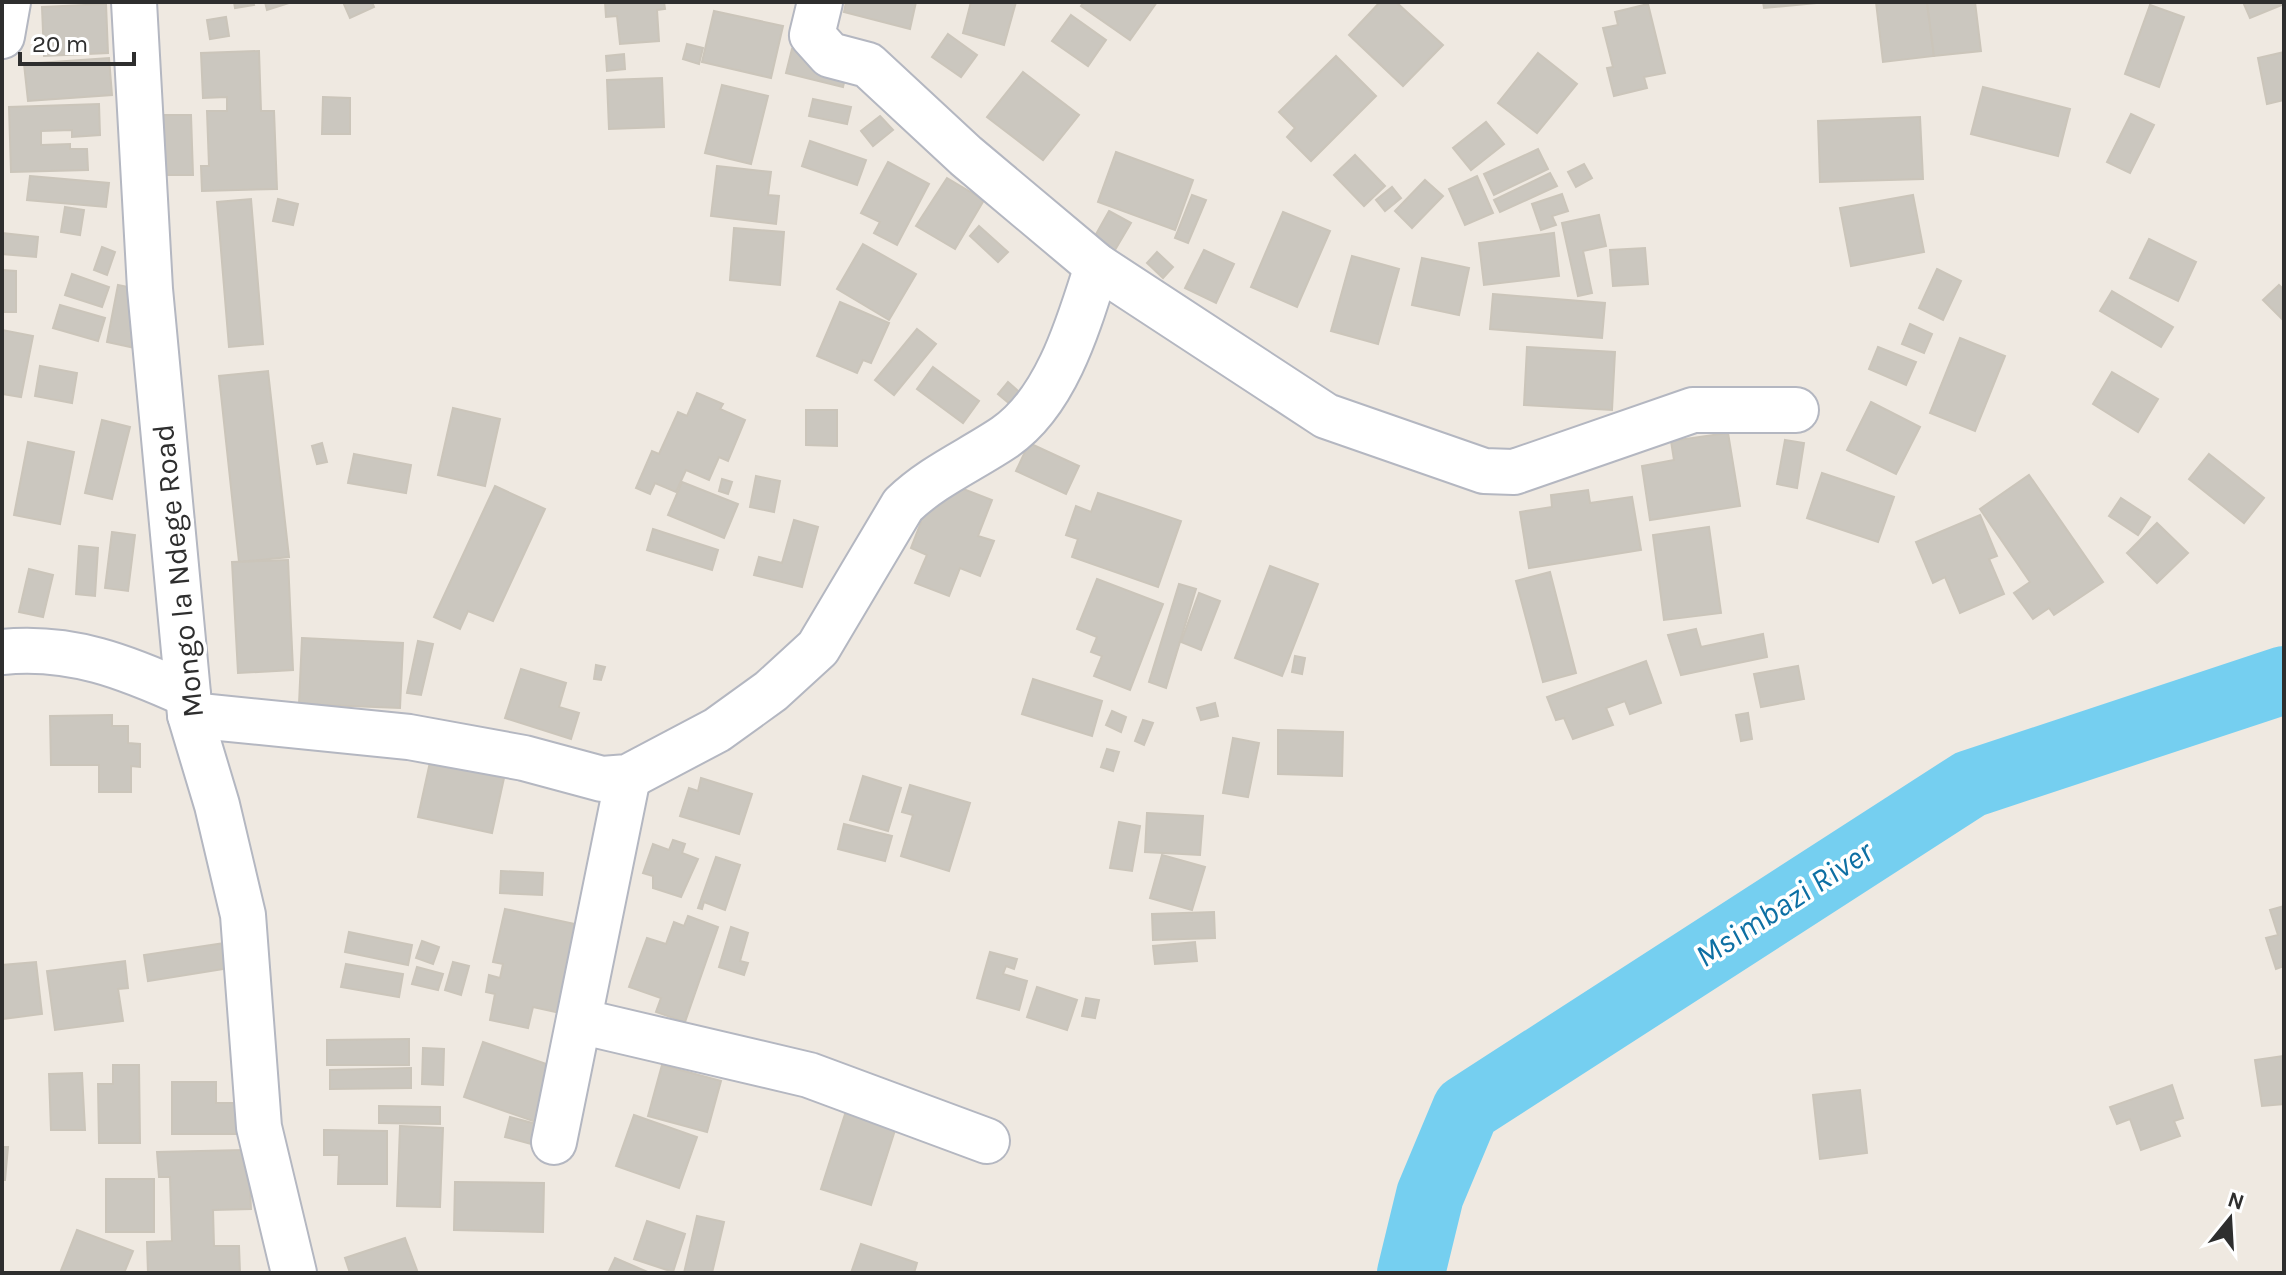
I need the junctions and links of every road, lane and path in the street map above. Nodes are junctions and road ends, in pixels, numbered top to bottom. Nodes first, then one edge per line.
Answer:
1 (8, 2) edge
2 (134, 2) edge
3 (820, 2) edge
4 (2, 36) edge
5 (1097, 266) junction
6 (1796, 410) dead end
7 (2, 652) edge
8 (189, 705) junction
9 (628, 777) junction
10 (579, 1021) junction
11 (987, 1141) dead end
12 (554, 1142) dead end
13 (294, 1273) edge

1 - 4 street
2 - 8 street, Mongo la Ndege Road
3 - 5 street
5 - 6 street
5 - 9 street
7 - 8 street
8 - 9 street
8 - 13 street, Mongo la Ndege Road
9 - 10 street
10 - 11 street
10 - 12 street

